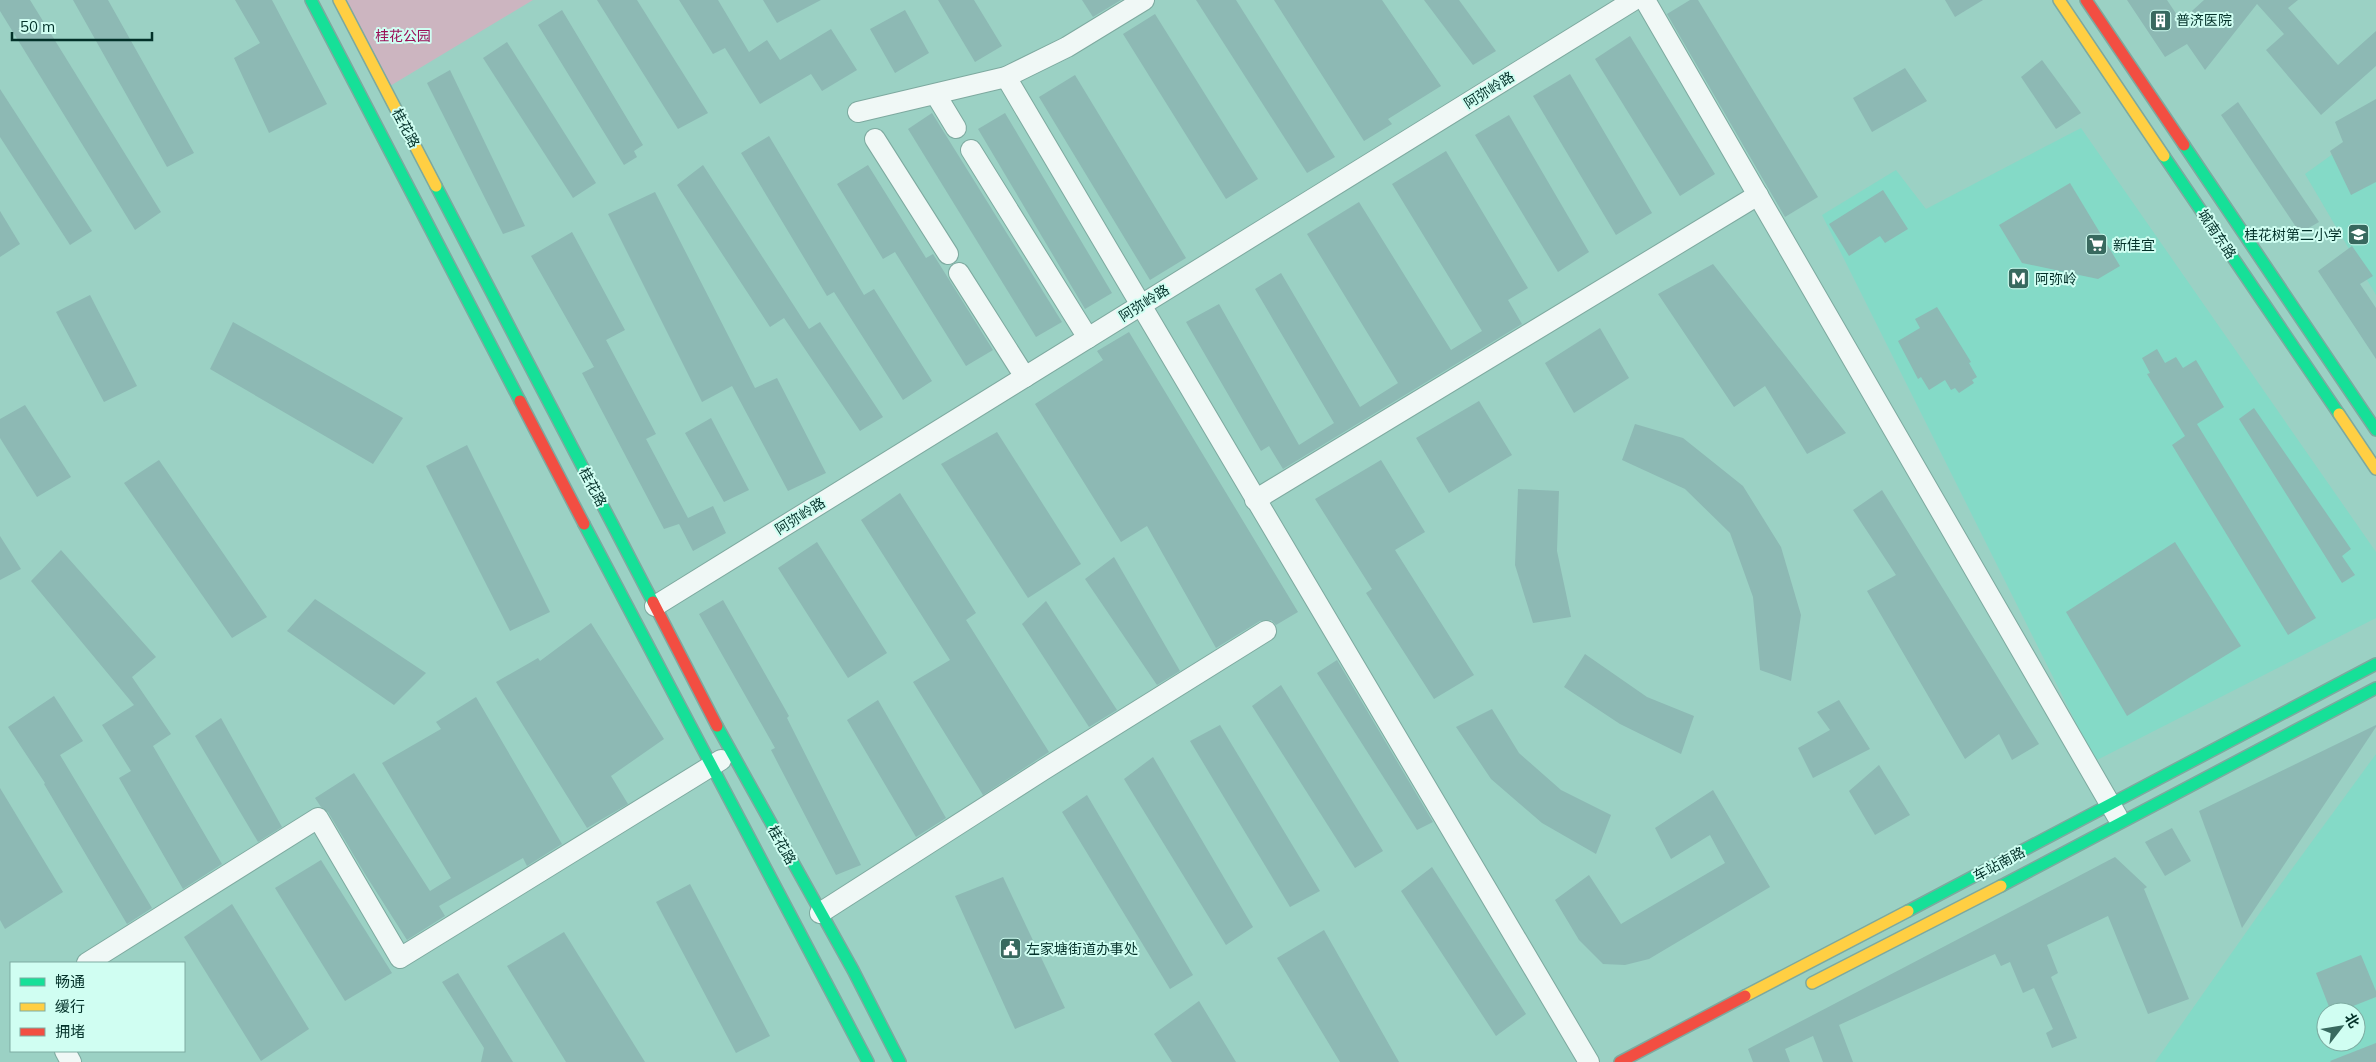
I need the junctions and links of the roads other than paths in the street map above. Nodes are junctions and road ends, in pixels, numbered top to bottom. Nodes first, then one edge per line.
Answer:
1 (312, 0) edge
2 (339, 0) edge
3 (1144, 0) edge
4 (1634, 0) edge
5 (1645, 0) edge
6 (2059, 0) edge
7 (2086, 0) edge
8 (1006, 77) junction
9 (936, 95) junction
10 (858, 112) dead end
11 (956, 128) dead end
12 (875, 139) dead end
13 (971, 150) dead end
14 (1758, 195) junction
15 (948, 254) dead end
16 (959, 273) dead end
17 (1140, 306) junction
18 (1088, 338) junction
19 (1025, 377) junction
20 (2376, 430) edge
21 (2376, 469) edge
22 (1254, 500) junction
23 (655, 606) junction
24 (1266, 631) dead end
25 (2376, 664) edge
26 (2376, 688) edge
27 (732, 754) junction
28 (710, 766) junction
29 (2111, 805) junction
30 (2122, 824) junction
31 (820, 913) junction
32 (798, 927) junction
33 (89, 962) edge
34 (812, 982) dead end
35 (1798, 990) dead end
36 (868, 1062) edge
37 (900, 1062) edge
38 (913, 1062) edge
39 (1589, 1062) edge
40 (1620, 1062) edge

1 - 28 main road, 桂花路
2 - 23 main road, 桂花路
3 - 8 street
4 - 17 street, 阿弥岭路
5 - 14 street
6 - 21 main road, 城南东路
7 - 20 main road, 城南东路
8 - 9 street
8 - 17 street
9 - 10 street
9 - 11 street
12 - 15 street
13 - 18 street
14 - 22 street
14 - 29 street
16 - 19 street
17 - 18 street, 阿弥岭路
17 - 22 street
18 - 19 street, 阿弥岭路
19 - 23 street, 阿弥岭路
22 - 39 street
23 - 27 main road, 桂花路
24 - 31 street
25 - 29 main road, 车站南路
26 - 30 main road, 车站南路
27 - 28 street
27 - 31 main road, 桂花路
28 - 32 main road, 桂花路
28 - 33 street
29 - 30 street
29 - 40 main road, 车站南路
30 - 35 main road, 车站南路
31 - 37 main road, 桂花路
31 - 38 main road
32 - 34 main road
32 - 36 main road

